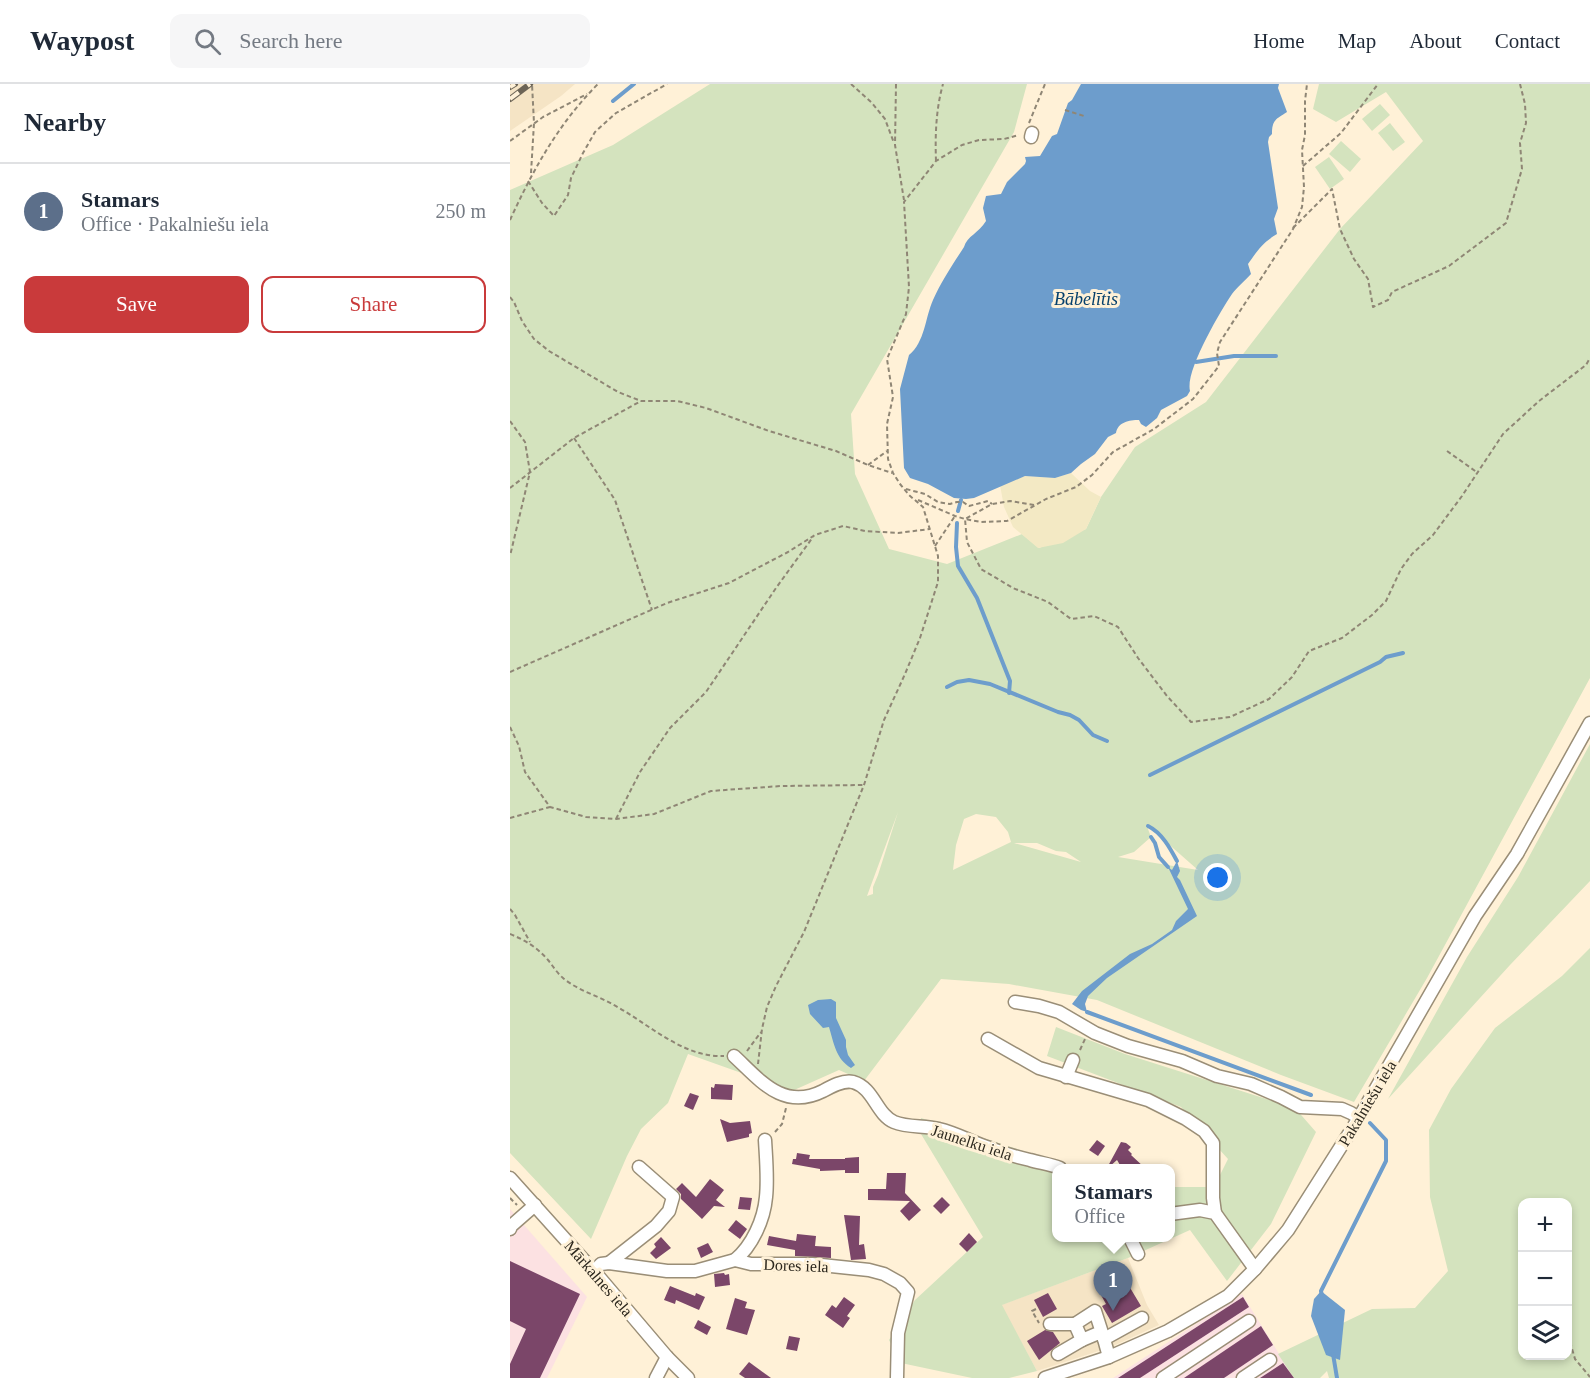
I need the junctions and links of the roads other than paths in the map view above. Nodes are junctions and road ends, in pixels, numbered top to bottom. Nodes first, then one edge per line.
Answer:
1 (1590, 723) edge
2 (1015, 1002) dead end
3 (988, 1039) dead end
4 (734, 1056) road end
5 (1073, 1060) road end
6 (1066, 1077) junction
7 (1359, 1118) junction
8 (765, 1140) road end
9 (1052, 1165) edge
10 (639, 1167) dead end
11 (510, 1178) edge
12 (535, 1205) junction
13 (1175, 1213) edge
14 (1215, 1213) junction
15 (510, 1228) edge
16 (1132, 1242) edge
17 (1138, 1254) dead end
18 (735, 1260) junction
19 (609, 1263) junction
20 (1255, 1269) junction
21 (594, 1271) junction
22 (1142, 1318) dead end
23 (1249, 1320) dead end
24 (1045, 1323) road end
25 (1075, 1324) junction
26 (1102, 1336) junction
27 (1082, 1340) junction
28 (1058, 1354) dead end
29 (667, 1357) junction
30 (1109, 1357) junction
31 (1270, 1360) dead end
32 (690, 1377) edge
33 (656, 1378) edge
34 (897, 1378) edge
35 (1045, 1378) edge
36 (1163, 1378) edge
37 (1243, 1378) edge

1 - 7 street, Pakalniešu iela
2 - 7 street
3 - 6 street
4 - 9 street, Jaunelku iela
5 - 6 street
6 - 14 street
7 - 20 street, Pakalniešu iela
8 - 18 street
10 - 19 street
11 - 12 street, Mārkalnes iela
12 - 15 street
12 - 21 street, Mārkalnes iela
13 - 14 street
14 - 20 street
16 - 17 street
18 - 19 street, Dores iela
18 - 34 street, Dores iela
19 - 21 street
20 - 30 street, Pakalniešu iela
21 - 29 street, Mārkalnes iela
22 - 26 street
23 - 36 street
24 - 25 street
25 - 26 street
25 - 27 street
26 - 27 street
26 - 30 street
27 - 28 street
29 - 32 street, Mārkalnes iela
29 - 33 street
30 - 35 street, Pakalniešu iela
31 - 37 street

